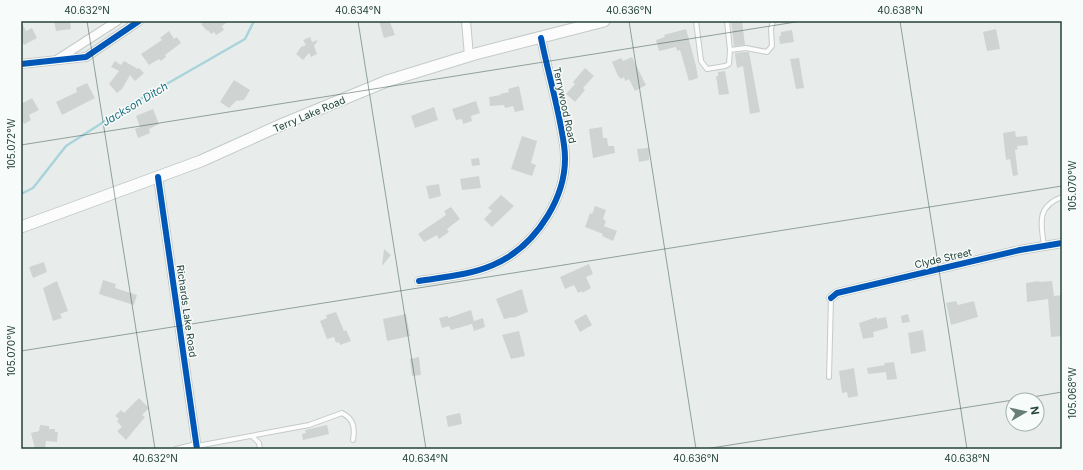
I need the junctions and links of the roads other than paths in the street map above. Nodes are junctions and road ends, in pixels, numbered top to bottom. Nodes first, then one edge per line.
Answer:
1 (117, 21) edge
2 (140, 21) edge
3 (466, 21) edge
4 (604, 21) edge
5 (696, 21) edge
6 (727, 21) edge
7 (773, 21) edge
8 (541, 38) junction
9 (730, 50) junction
10 (469, 56) junction
11 (58, 59) junction
12 (21, 64) edge
13 (158, 177) junction
14 (1062, 197) edge
15 (21, 227) edge
16 (1062, 243) edge
17 (1044, 246) junction
18 (419, 281) dead end
19 (831, 298) joint
20 (829, 377) dead end
21 (252, 436) junction
22 (354, 440) dead end
23 (196, 446) edge
24 (176, 449) edge
25 (260, 449) edge

1 - 11 street
2 - 11 street
3 - 10 street
4 - 8 main road, Terry Lake Road
5 - 9 lane
6 - 9 lane
7 - 9 lane
8 - 10 main road, Terry Lake Road
8 - 18 street, Terrywood Road
10 - 13 main road, Terry Lake Road
11 - 12 street
13 - 15 main road, Terry Lake Road
13 - 23 street, Richards Lake Road
14 - 17 lane
16 - 17 street, Clyde Street
17 - 19 street, Clyde Street
19 - 20 lane
21 - 22 lane
21 - 23 lane
21 - 25 lane
23 - 24 lane

